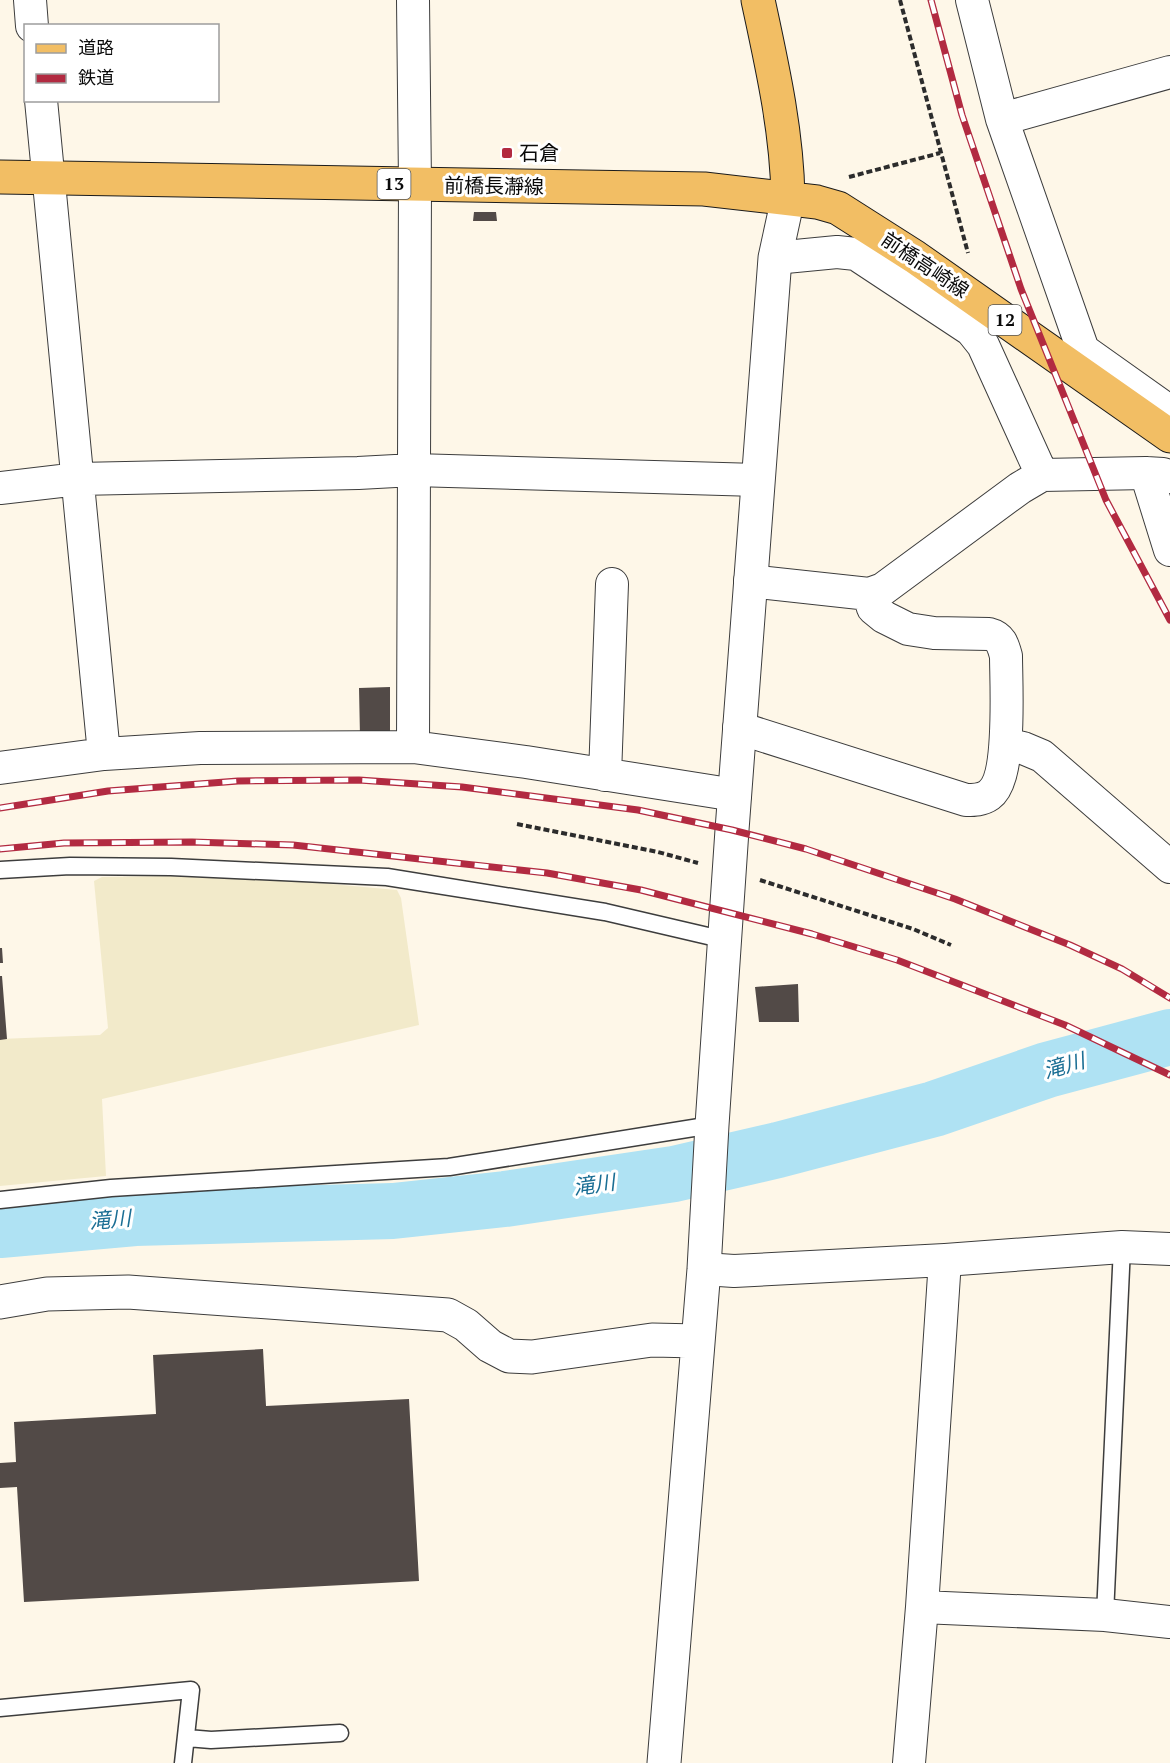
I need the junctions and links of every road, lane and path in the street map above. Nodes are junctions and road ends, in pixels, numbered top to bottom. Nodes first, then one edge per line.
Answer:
1 (30, 0) edge
2 (413, 0) edge
3 (758, 0) edge
4 (900, 0) edge
5 (972, 0) edge
6 (32, 24) edge
7 (1170, 72) edge
8 (41, 102) edge
9 (1002, 119) junction
10 (940, 153) junction
11 (0, 177) edge
12 (848, 177) dead end
13 (49, 179) junction
14 (415, 184) junction
15 (788, 198) junction
16 (968, 254) dead end
17 (775, 258) junction
18 (1170, 412) edge
19 (1170, 436) edge
20 (414, 470) junction
21 (1042, 475) junction
22 (1158, 475) edge
23 (78, 479) junction
24 (757, 480) junction
25 (0, 488) edge
26 (1170, 550) edge
27 (750, 581) junction
28 (612, 585) dead end
29 (869, 594) junction
30 (739, 728) junction
31 (1006, 744) junction
32 (413, 747) junction
33 (105, 753) junction
34 (0, 768) edge
35 (605, 775) junction
36 (735, 795) junction
37 (1170, 867) edge
38 (0, 870) edge
39 (725, 940) junction
40 (712, 1125) junction
41 (0, 1200) edge
42 (1122, 1247) junction
43 (1170, 1250) edge
44 (945, 1260) junction
45 (705, 1269) junction
46 (0, 1302) edge
47 (698, 1341) junction
48 (922, 1607) junction
49 (1105, 1616) junction
50 (1170, 1622) edge
51 (0, 1707) edge
52 (340, 1733) dead end
53 (187, 1738) junction
54 (183, 1763) edge
55 (664, 1763) edge
56 (909, 1763) edge

1 - 6 street
2 - 14 street
3 - 15 main road
4 - 10 path
5 - 9 street
7 - 9 street
8 - 13 street
9 - 18 street
10 - 12 path
10 - 16 path
11 - 13 main road, 前橋長瀞線 / 13
13 - 14 main road, 前橋長瀞線 / 13
13 - 23 street
14 - 15 main road, 前橋長瀞線 / 13
14 - 20 street
15 - 17 street
15 - 19 main road, 前橋高崎線 / 12
17 - 21 street
17 - 24 street
20 - 23 street
20 - 24 street
20 - 32 street
21 - 22 street
21 - 29 street
22 - 26 street
23 - 25 street
23 - 33 street
24 - 27 street
27 - 29 street
27 - 30 street
28 - 35 street
29 - 31 street
30 - 31 street
30 - 36 street
31 - 37 street
32 - 33 street
32 - 35 street
33 - 34 street
35 - 36 street
36 - 39 street
38 - 39 lane
39 - 40 street
40 - 41 lane
40 - 45 street
42 - 43 street
42 - 44 street
42 - 49 lane
44 - 45 street
44 - 48 street
45 - 47 street
46 - 47 street
47 - 55 street
48 - 49 street
48 - 56 street
49 - 50 street
51 - 53 lane
52 - 53 lane
53 - 54 lane

